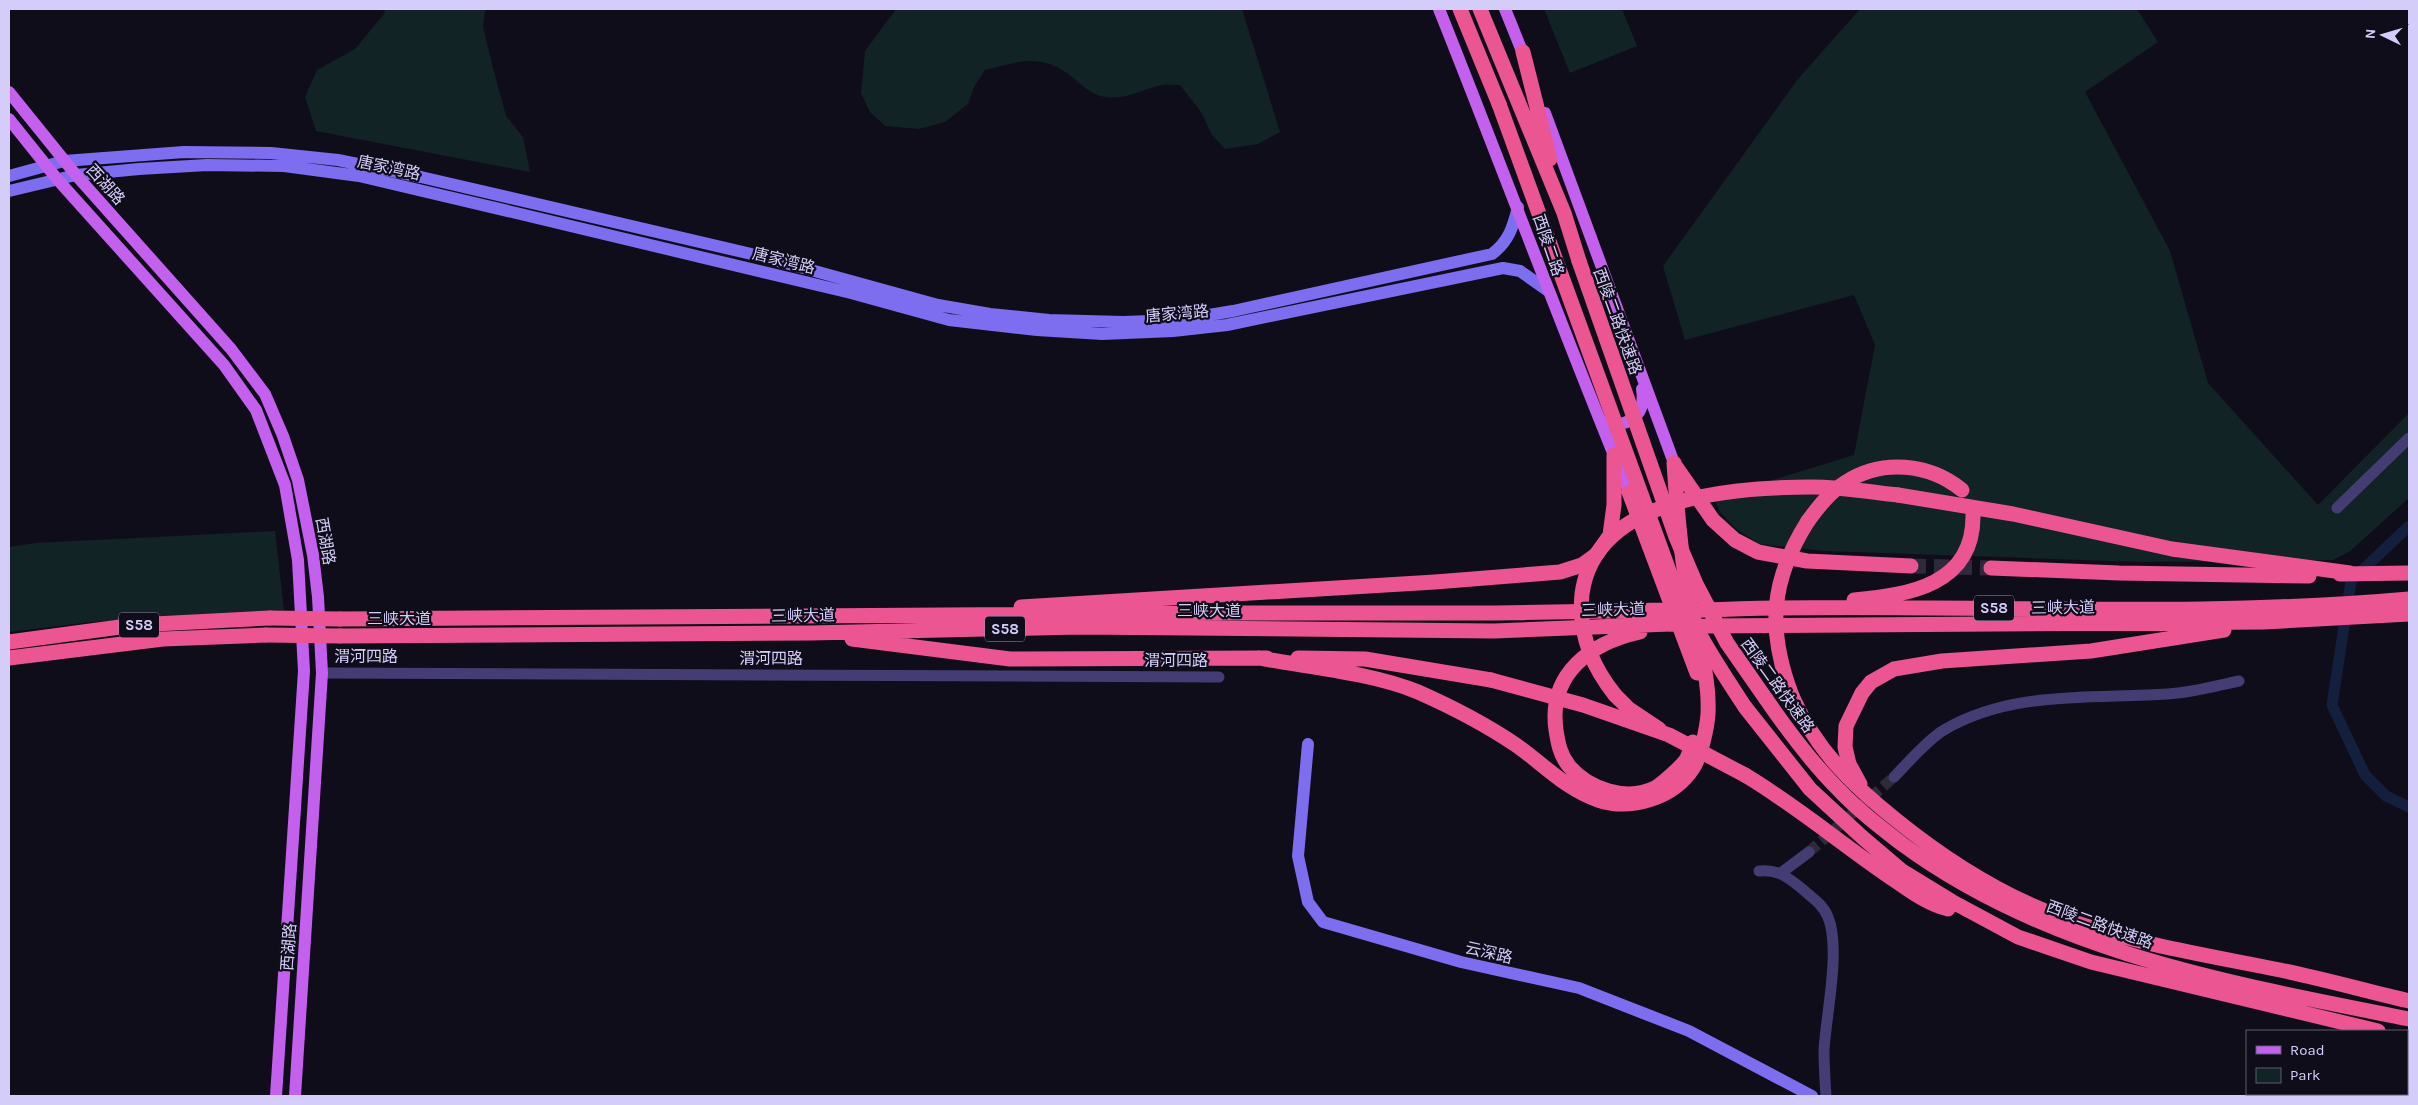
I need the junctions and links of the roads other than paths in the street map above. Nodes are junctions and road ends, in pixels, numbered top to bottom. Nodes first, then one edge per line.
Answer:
1 (1439, 9) edge
2 (1480, 9) edge
3 (1505, 9) edge
4 (1462, 13) edge
5 (1522, 52) junction
6 (9, 92) edge
7 (9, 119) edge
8 (64, 161) junction
9 (46, 164) junction
10 (76, 175) junction
11 (9, 176) edge
12 (57, 179) junction
13 (9, 191) edge
14 (1518, 207) junction
15 (1564, 213) junction
16 (1547, 290) junction
17 (1637, 365) junction
18 (1592, 399) junction
19 (2409, 438) edge
20 (1614, 454) junction
21 (1674, 462) junction
22 (1962, 490) dead end
23 (1629, 492) joint
24 (2337, 508) dead end
25 (1972, 515) dead end
26 (1679, 544) junction
27 (1912, 566) tunnel mouth
28 (1991, 568) tunnel mouth
29 (2350, 573) junction
30 (2409, 573) edge
31 (2409, 599) edge
32 (1752, 608) junction
33 (2364, 610) junction
34 (2285, 613) junction
35 (2409, 614) edge
36 (918, 617) junction
37 (1669, 617) junction
38 (2263, 622) junction
39 (810, 633) junction
40 (9, 642) edge
41 (9, 658) edge
42 (1258, 658) junction
43 (322, 672) junction
44 (1220, 677) dead end
45 (2239, 681) dead end
46 (1669, 735) junction
47 (1308, 744) dead end
48 (1894, 777) tunnel mouth
49 (1882, 810) junction
50 (1809, 852) tunnel mouth
51 (1759, 871) dead end
52 (1781, 873) junction
53 (1973, 913) junction
54 (2409, 1000) edge
55 (2409, 1019) edge
56 (2374, 1030) edge
57 (276, 1096) edge
58 (295, 1096) edge
59 (1812, 1096) edge
60 (1826, 1096) edge

1 - 14 main road, 西陵二路
2 - 15 highway, 西陵二路快速路
3 - 5 main road
4 - 53 highway, 西陵二路快速路, bridge
5 - 15 highway
5 - 17 main road
6 - 8 main road, 西湖路
7 - 9 main road, 西湖路
8 - 9 main road, 唐家湾路
8 - 10 main road, 西湖路
8 - 14 main road, 唐家湾路
9 - 11 main road, 唐家湾路
9 - 12 main road, 西湖路
10 - 12 main road, 唐家湾路
10 - 16 main road, 唐家湾路
10 - 43 main road, 西湖路
12 - 13 main road, 唐家湾路
12 - 57 main road, 西湖路
14 - 16 main road, 西陵二路
15 - 26 highway, 西陵二路快速路, bridge
16 - 18 main road, 西陵二路
17 - 18 main road
17 - 21 main road
18 - 20 main road, 西陵二路
19 - 24 street
20 - 23 main road, 西陵二路
20 - 36 highway
21 - 26 highway
21 - 27 highway
22 - 49 highway, bridge
23 - 37 highway
25 - 32 highway
26 - 42 highway
26 - 55 highway, 西陵二路快速路, bridge
28 - 29 highway
29 - 30 highway
29 - 46 highway, bridge
31 - 33 highway, 三峡大道 / S58
32 - 34 highway, 三峡大道 / S58
32 - 37 highway, 三峡大道 / S58, bridge
33 - 34 highway, 三峡大道 / S58
33 - 35 highway, 三峡大道 / S58
34 - 38 highway, 三峡大道 / S58
36 - 37 highway, 三峡大道 / S58
36 - 40 highway, 三峡大道 / S58, bridge
37 - 38 highway, 三峡大道 / S58, bridge
37 - 39 highway, 三峡大道 / S58
38 - 49 highway
39 - 41 highway, 三峡大道 / S58, bridge
39 - 42 highway
42 - 46 highway, bridge
43 - 44 street, 渭河四路
43 - 58 main road, 西湖路
45 - 48 street
46 - 53 highway, bridge
47 - 59 main road, 云深路
49 - 54 highway
50 - 52 street
51 - 52 street
52 - 60 street
53 - 56 highway, 西陵二路快速路

